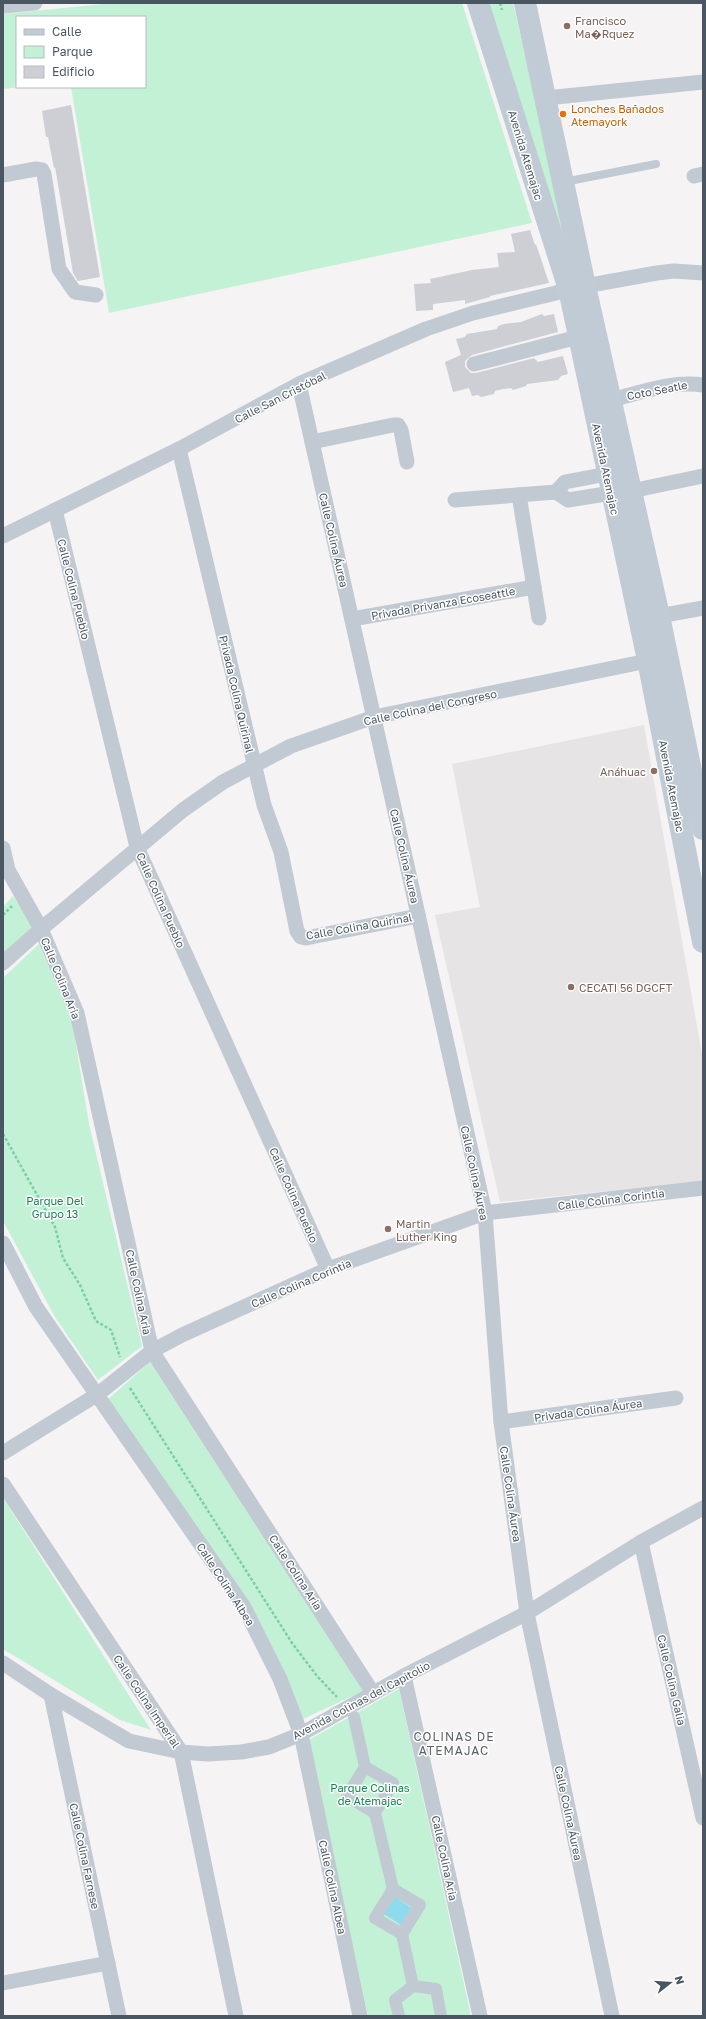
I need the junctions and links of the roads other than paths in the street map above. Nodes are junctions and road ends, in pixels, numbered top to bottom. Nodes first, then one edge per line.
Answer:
1 (35, 3) edge
2 (478, 3) edge
3 (525, 3) edge
4 (3, 6) edge
5 (703, 82) edge
6 (546, 98) junction
7 (656, 164) dead end
8 (3, 175) edge
9 (563, 182) junction
10 (703, 273) edge
11 (577, 287) junction
12 (96, 295) dead end
13 (578, 337) junction
14 (474, 364) dead end
15 (299, 384) junction
16 (703, 385) edge
17 (611, 400) junction
18 (312, 442) junction
19 (179, 449) junction
20 (407, 462) dead end
21 (703, 476) edge
22 (617, 486) junction
23 (519, 495) junction
24 (455, 500) dead end
25 (55, 510) junction
26 (3, 536) edge
27 (534, 587) junction
28 (703, 608) edge
29 (659, 616) junction
30 (539, 618) dead end
31 (352, 619) junction
32 (658, 658) junction
33 (374, 717) junction
34 (254, 765) junction
35 (703, 828) edge
36 (137, 847) junction
37 (3, 848) edge
38 (418, 916) junction
39 (41, 929) junction
40 (300, 937) joint
41 (703, 942) edge
42 (3, 964) edge
43 (703, 1188) edge
44 (485, 1213) junction
45 (3, 1243) edge
46 (328, 1269) junction
47 (152, 1352) junction
48 (98, 1394) junction
49 (676, 1398) dead end
50 (501, 1422) junction
51 (3, 1453) edge
52 (3, 1484) edge
53 (703, 1508) edge
54 (641, 1542) junction
55 (527, 1613) junction
56 (3, 1663) edge
57 (404, 1676) junction
58 (373, 1693) junction
59 (51, 1695) junction
60 (354, 1717) dead end
61 (300, 1734) junction
62 (181, 1752) junction
63 (365, 1766) junction
64 (375, 1812) junction
65 (703, 1818) edge
66 (393, 1889) junction
67 (402, 1934) junction
68 (108, 1963) junction
69 (3, 1983) edge
70 (414, 1986) junction
71 (119, 2016) edge
72 (236, 2016) edge
73 (360, 2016) edge
74 (399, 2016) edge
75 (441, 2016) edge
76 (480, 2016) edge
77 (612, 2016) edge

1 - 4 street
2 - 11 main road, Avenida Atemajac
3 - 6 main road, Avenida Atemajac
5 - 6 street
6 - 9 main road, Avenida Atemajac
7 - 9 lane
8 - 12 street
9 - 11 main road, Avenida Atemajac
10 - 11 street, Calle San Cristóbal
11 - 13 main road, Avenida Atemajac
11 - 15 street, Calle San Cristóbal
11 - 17 main road, Avenida Atemajac
13 - 14 street
13 - 22 main road, Avenida Atemajac
15 - 18 street, Calle Colina Áurea
15 - 19 street, Calle San Cristóbal
16 - 17 street, Coto Seatle
17 - 22 main road, Avenida Atemajac
18 - 20 street
18 - 31 street, Calle Colina Áurea
19 - 25 street, Calle San Cristóbal
19 - 34 street, Privada Colina Quirinal
21 - 22 street
22 - 23 street
22 - 29 main road, Avenida Atemajac
22 - 32 main road, Avenida Atemajac
23 - 24 street
23 - 27 street
25 - 26 street, Calle San Cristóbal
25 - 36 street, Calle Colina Pueblo
27 - 30 street
27 - 31 street, Privada Privanza Ecoseattle
28 - 29 street
29 - 32 main road, Avenida Atemajac
31 - 33 street, Calle Colina Áurea
32 - 33 street, Calle Colina del Congreso
32 - 35 main road, Avenida Atemajac
32 - 41 main road, Avenida Atemajac
33 - 34 street, Calle Colina del Congreso
33 - 38 street, Calle Colina Áurea
34 - 36 street, Calle Colina del Congreso
34 - 40 street, Privada Colina Quirinal
36 - 39 street, Calle Colina del Congreso
36 - 46 street, Calle Colina Pueblo
37 - 39 street, Calle Colina Aria
38 - 40 street, Calle Colina Quirinal
38 - 44 street, Calle Colina Áurea
39 - 42 street, Calle Colina del Congreso
39 - 47 street, Calle Colina Aria
43 - 44 street, Calle Colina Corintia
44 - 46 street, Calle Colina Corintia
44 - 50 street, Calle Colina Áurea
45 - 48 street, Calle Colina Albea
46 - 47 street, Calle Colina Corintia
47 - 48 street, Calle Colina Corintia
47 - 58 street, Calle Colina Aria
48 - 51 street, Calle Colina Corintia
48 - 61 street, Calle Colina Albea
49 - 50 street, Privada Colina Áurea
50 - 55 street, Calle Colina Áurea
52 - 62 street, Calle Colina Imperial
53 - 54 street, Avenida Colinas del Capitolio
54 - 55 street, Avenida Colinas del Capitolio
54 - 65 street, Calle Colina Galia
55 - 57 street, Avenida Colinas del Capitolio
55 - 77 street, Calle Colina Áurea
56 - 59 street, Avenida Colinas del Capitolio
57 - 58 street, Avenida Colinas del Capitolio
57 - 76 street, Calle Colina Aria
58 - 61 street, Avenida Colinas del Capitolio
59 - 62 street, Avenida Colinas del Capitolio
59 - 68 street, Calle Colina Farnese
60 - 63 street
61 - 62 street, Avenida Colinas del Capitolio
61 - 73 street, Calle Colina Albea
62 - 72 street, Calle Colina Imperial
63 - 64 street
63 - 64 street
64 - 66 street
66 - 67 street
66 - 67 street
67 - 70 street
68 - 69 street
68 - 71 street, Calle Colina Farnese
70 - 74 street
70 - 75 street

